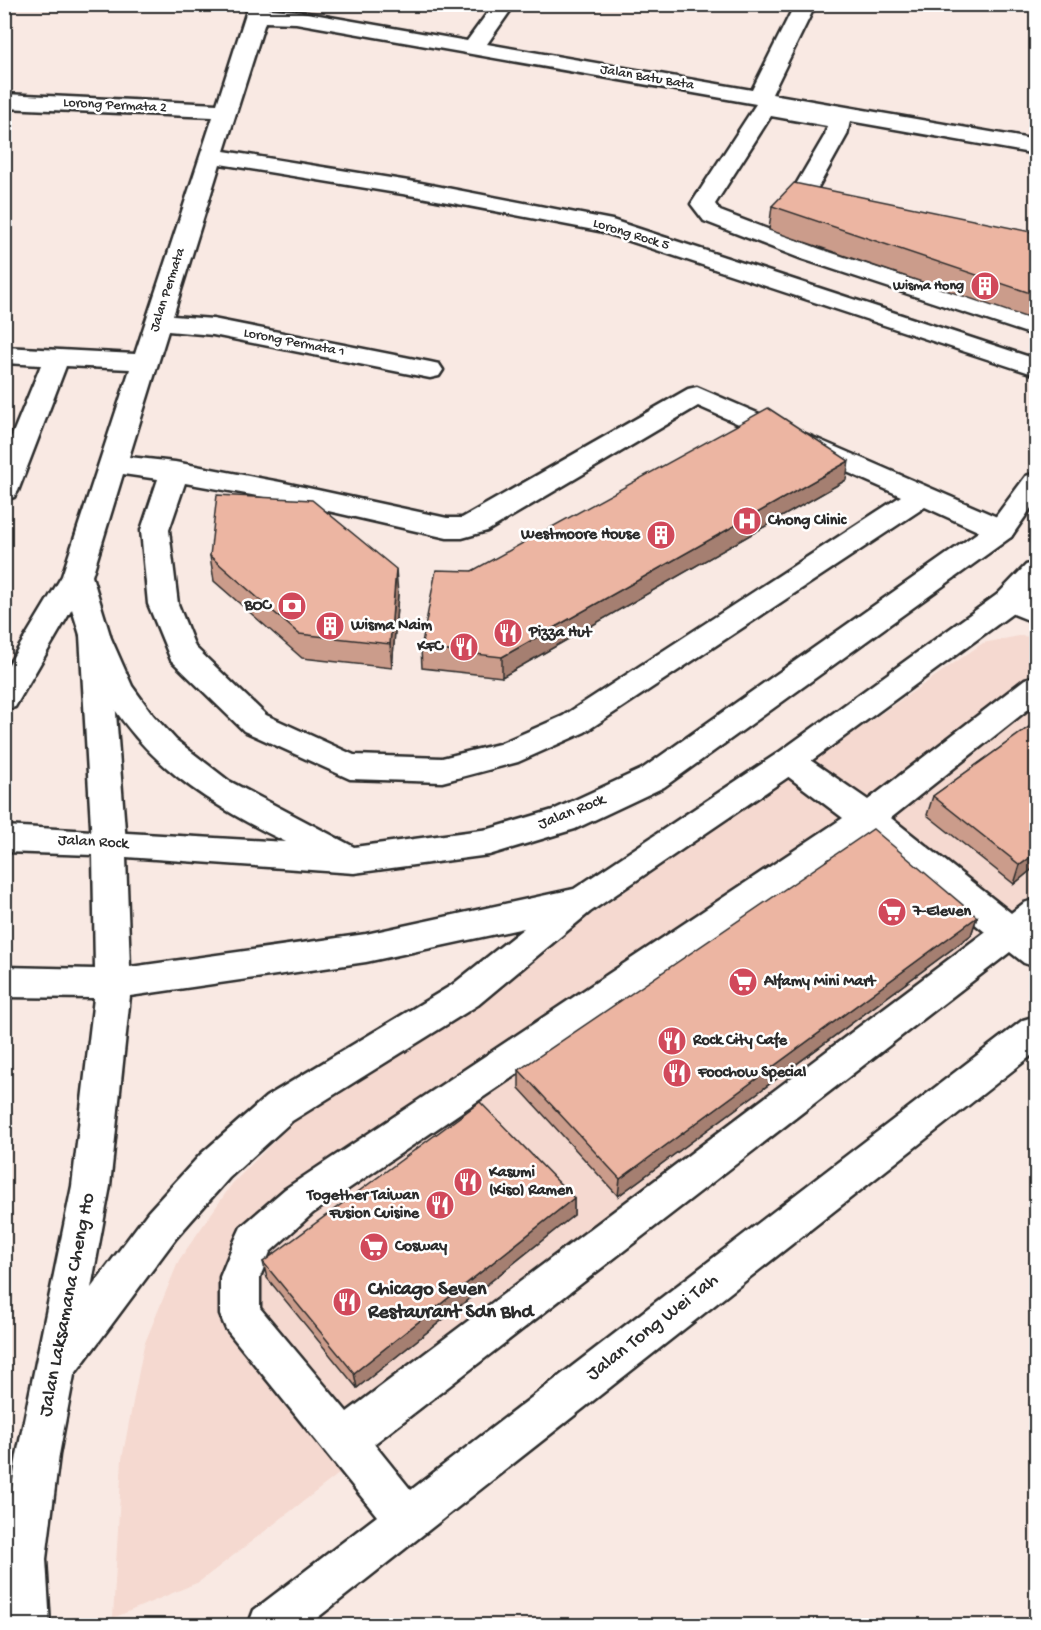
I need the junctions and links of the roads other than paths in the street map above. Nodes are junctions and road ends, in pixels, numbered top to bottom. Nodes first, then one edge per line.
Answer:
1 (505, 4) edge
2 (806, 4) edge
3 (259, 10) edge
4 (473, 48) junction
5 (759, 98) junction
6 (4, 101) edge
7 (226, 111) junction
8 (1036, 147) edge
9 (212, 156) junction
10 (862, 211) edge
11 (158, 323) junction
12 (1036, 328) edge
13 (4, 355) edge
14 (56, 358) junction
15 (146, 362) junction
16 (1036, 367) edge
17 (430, 370) dead end
18 (112, 464) junction
19 (174, 471) junction
20 (1036, 482) edge
21 (4, 491) edge
22 (923, 495) junction
23 (1001, 530) junction
24 (1036, 572) edge
25 (76, 576) junction
26 (1023, 607) edge
27 (95, 635) junction
28 (1036, 687) edge
29 (5, 697) edge
30 (789, 761) junction
31 (868, 818) junction
32 (4, 839) edge
33 (110, 843) junction
34 (354, 860) junction
35 (583, 901) junction
36 (1028, 933) edge
37 (4, 982) edge
38 (113, 984) junction
39 (1036, 1031) edge
40 (56, 1368) junction
41 (344, 1441) junction
42 (407, 1519) junction
43 (27, 1626) edge
44 (270, 1626) edge

1 - 4 street
2 - 5 street
3 - 4 street, Jalan Batu Bata
3 - 7 street, Jalan Permata
4 - 5 street, Jalan Batu Bata
5 - 8 street, Jalan Batu Bata
6 - 7 street, Lorong Permata 2
7 - 9 street, Jalan Permata
9 - 11 street, Jalan Permata
9 - 16 street, Lorong Rock 5
10 - 12 street
11 - 15 street, Jalan Permata
11 - 17 street, Lorong Permata 1
13 - 14 street
14 - 15 street
14 - 21 street
15 - 18 street, Jalan Permata
18 - 19 street
18 - 25 street, Jalan Permata
19 - 22 street
19 - 22 street
20 - 23 street, Jalan Rock
22 - 23 street
23 - 34 street, Jalan Rock
24 - 26 street
25 - 27 street
25 - 29 street, Jalan Permata
26 - 30 street
27 - 33 street, Jalan Laksamana Cheng Ho
27 - 34 street
28 - 31 street
30 - 31 street
30 - 35 street
31 - 36 street
31 - 41 street
32 - 33 street, Jalan Rock
33 - 34 street, Jalan Rock
33 - 38 street, Jalan Laksamana Cheng Ho
35 - 38 street
35 - 40 street
36 - 41 street
37 - 38 street
38 - 40 street, Jalan Laksamana Cheng Ho
39 - 42 street, Jalan Tong Wei Tah
40 - 43 street, Jalan Laksamana Cheng Ho
41 - 42 street
42 - 44 street, Jalan Tong Wei Tah

